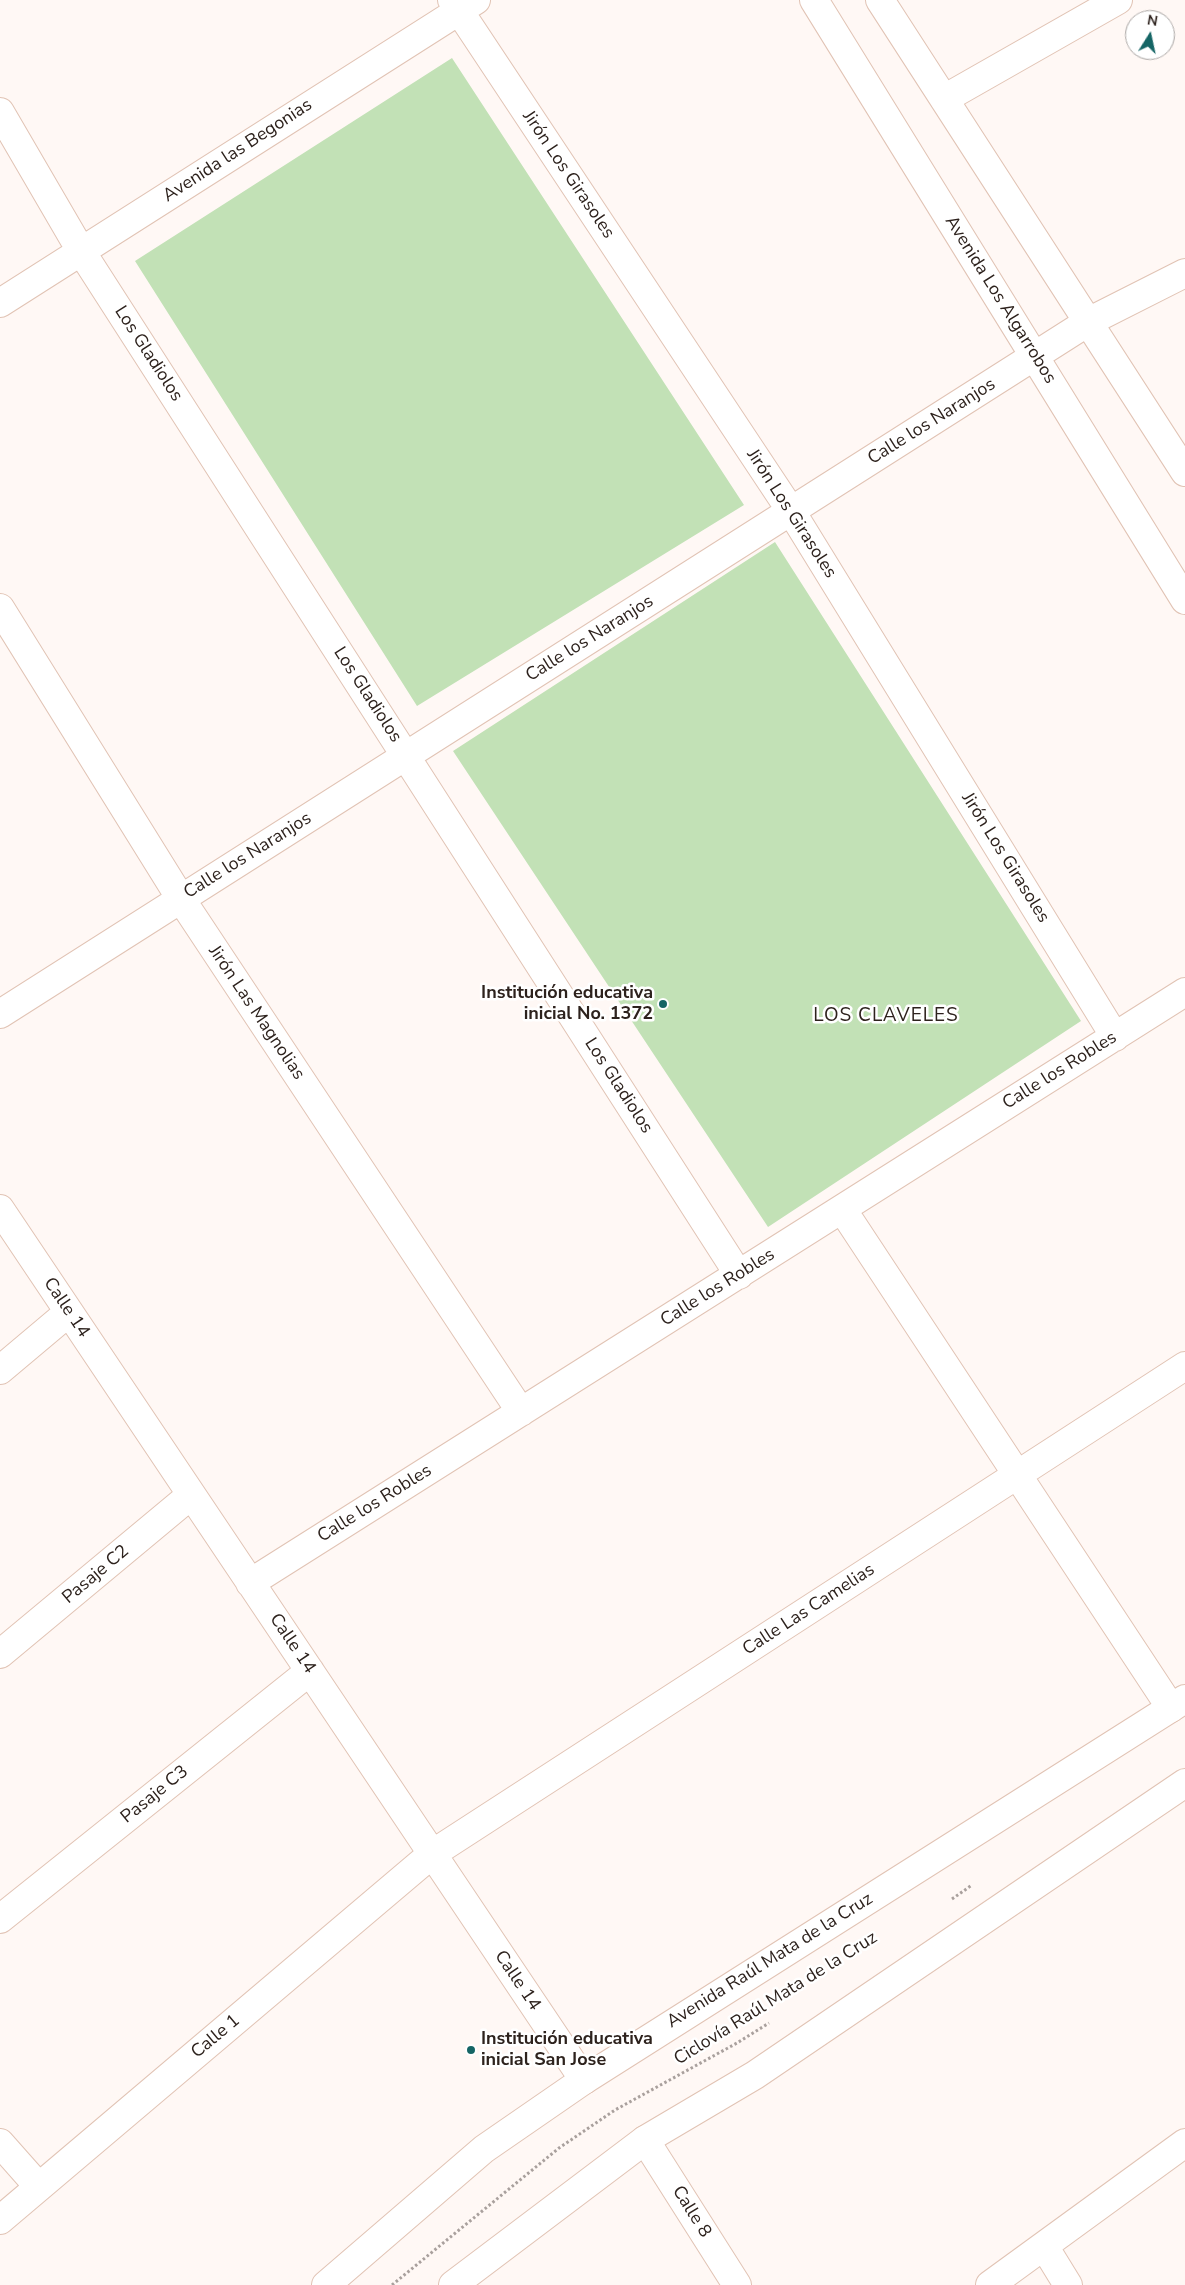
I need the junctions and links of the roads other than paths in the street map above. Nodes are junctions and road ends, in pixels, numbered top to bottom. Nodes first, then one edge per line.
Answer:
1 (814, 0) edge
2 (880, 0) edge
3 (1118, 0) edge
4 (462, 3) edge
5 (944, 99) junction
6 (0, 112) edge
7 (81, 251) junction
8 (1185, 273) edge
9 (0, 303) edge
10 (1088, 322) junction
11 (1035, 356) junction
12 (1185, 472) edge
13 (791, 511) junction
14 (1185, 600) edge
15 (0, 608) edge
16 (406, 756) junction
17 (181, 899) junction
18 (1185, 992) edge
19 (0, 1014) edge
20 (1115, 1037) junction
21 (0, 1209) edge
22 (842, 1209) junction
23 (739, 1275) junction
24 (69, 1312) junction
25 (1185, 1366) edge
26 (0, 1370) edge
27 (521, 1412) junction
28 (1016, 1476) junction
29 (191, 1495) junction
30 (250, 1583) junction
31 (0, 1654) edge
32 (310, 1671) junction
33 (1178, 1704) edge
34 (1185, 1783) edge
35 (432, 1854) junction
36 (0, 1919) edge
37 (584, 2080) junction
38 (645, 2140) junction
39 (0, 2143) edge
40 (1185, 2143) edge
41 (38, 2187) junction
42 (0, 2220) edge
43 (1044, 2246) junction
44 (461, 2282) edge
45 (326, 2285) edge
46 (737, 2285) edge
47 (990, 2285) edge
48 (1068, 2285) edge

1 - 11 street, Avenida Los Algarrobos
2 - 5 street
3 - 5 street
4 - 7 street, Avenida las Begonias
4 - 13 street, Jirón Los Girasoles
5 - 10 street
6 - 7 street, Los Gladiolos
7 - 9 street, Avenida las Begonias
7 - 16 street, Los Gladiolos
8 - 10 street, Calle los Naranjos
10 - 11 street, Calle los Naranjos
10 - 12 street
11 - 13 street, Calle los Naranjos
11 - 14 street, Avenida Los Algarrobos
13 - 16 street, Calle los Naranjos
13 - 20 street, Jirón Los Girasoles
15 - 17 street, Jirón Las Magnolias
16 - 17 street, Calle los Naranjos
16 - 23 street, Los Gladiolos
17 - 19 street, Calle los Naranjos
17 - 27 street, Jirón Las Magnolias
18 - 20 street, Calle los Robles
20 - 22 street, Calle los Robles
21 - 24 street, Calle 14
22 - 23 street, Calle los Robles
22 - 28 street
23 - 27 street, Calle los Robles
24 - 26 street
24 - 29 street, Calle 14
25 - 28 street, Calle Las Camelias
27 - 30 street, Calle los Robles
28 - 33 street
28 - 35 street, Calle Las Camelias
29 - 30 street, Calle 14
29 - 31 street, Pasaje C2
30 - 32 street, Calle 14
32 - 35 street, Calle 14
32 - 36 street, Pasaje C3
33 - 37 street, Avenida Raúl Mata de la Cruz
34 - 38 street
35 - 37 street, Calle 14
35 - 41 street, Calle 1
37 - 45 street, Avenida Raúl Mata de la Cruz
38 - 44 street
38 - 46 street, Calle 8
39 - 41 street
40 - 43 street
41 - 42 street, Calle 1
43 - 47 street
43 - 48 street

